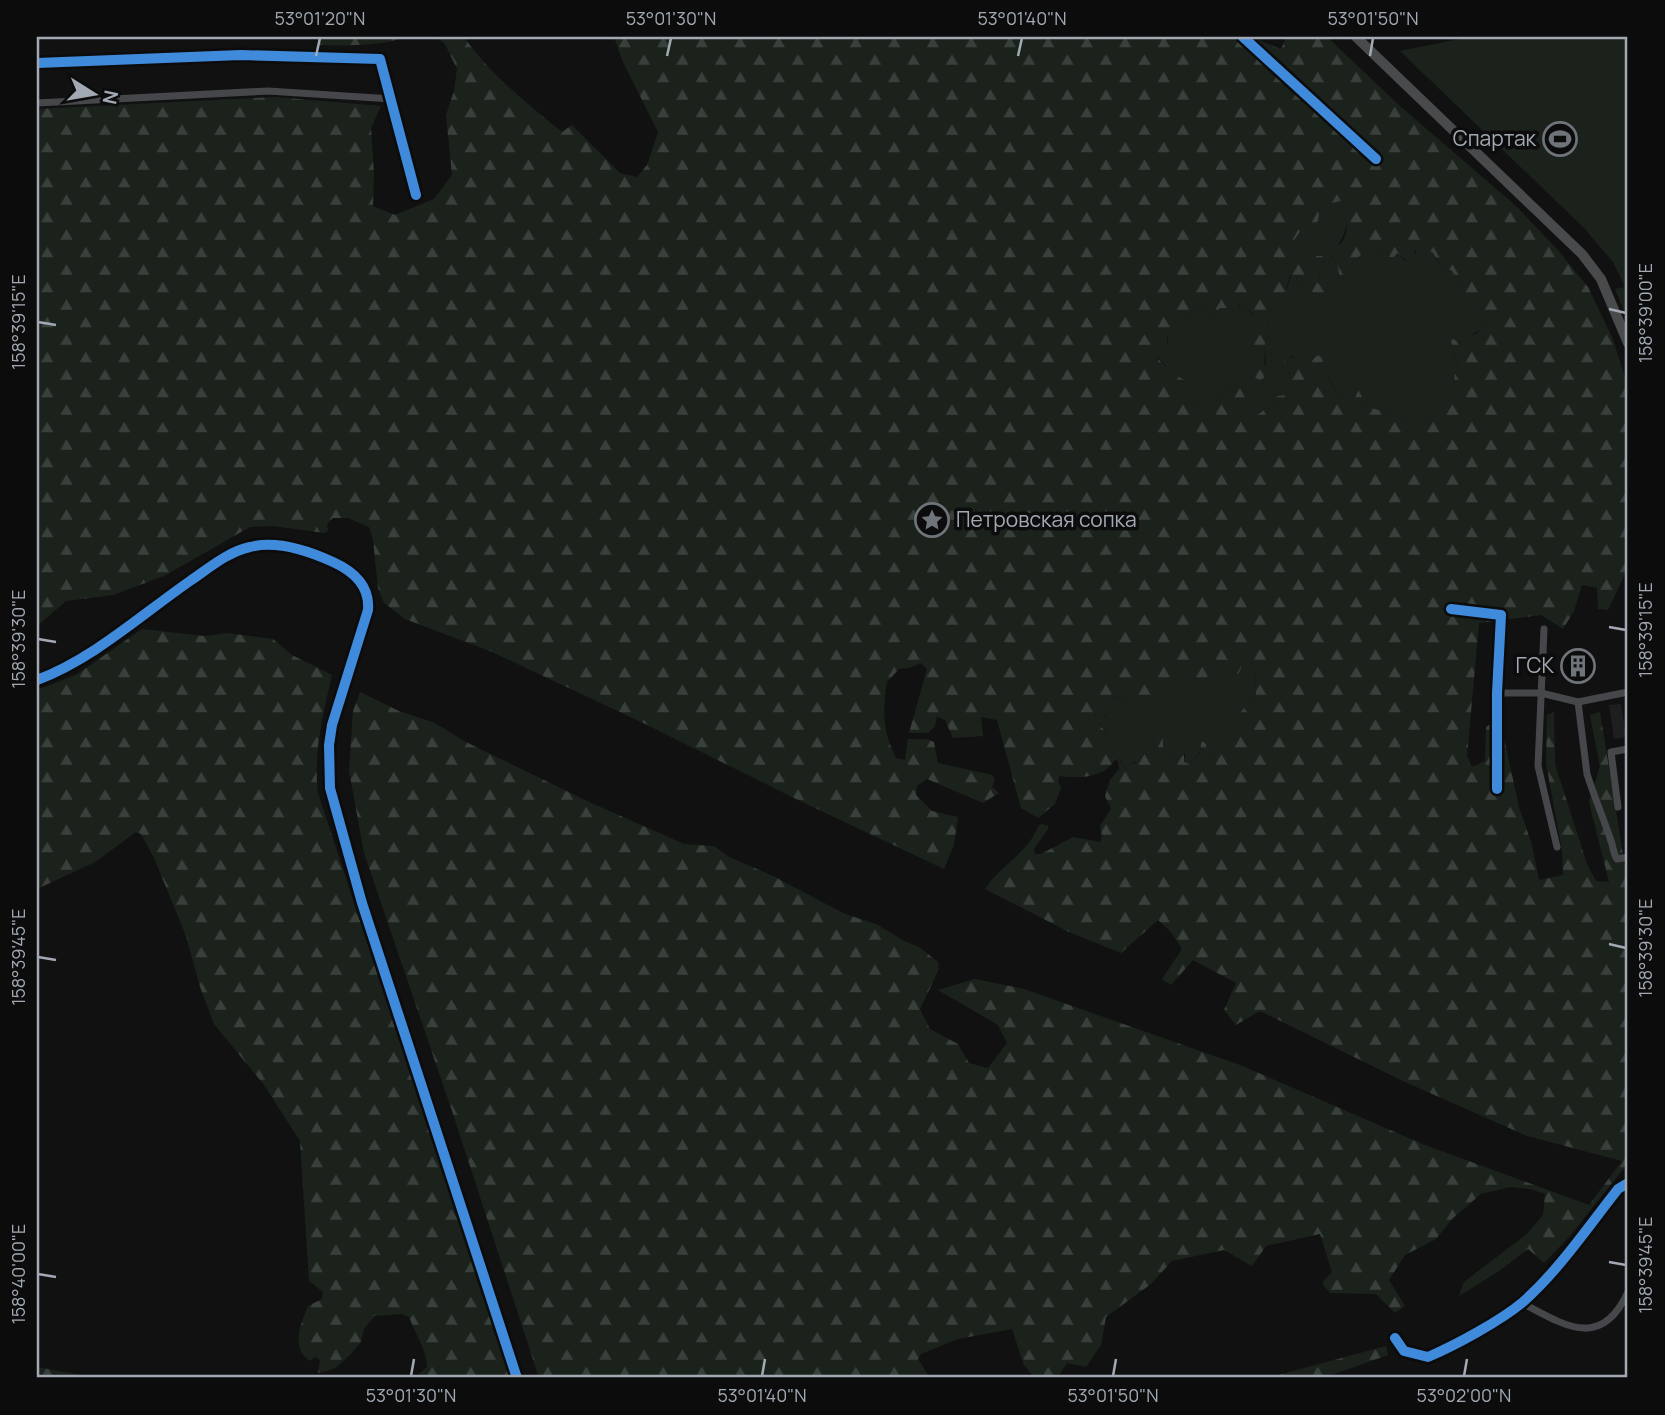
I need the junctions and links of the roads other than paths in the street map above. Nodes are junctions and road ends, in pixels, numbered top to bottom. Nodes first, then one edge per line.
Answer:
1 (1243, 37) edge
2 (1356, 37) edge
3 (37, 63) edge
4 (392, 99) junction
5 (37, 103) edge
6 (1376, 159) dead end
7 (416, 195) dead end
8 (1628, 343) edge
9 (1451, 609) dead end
10 (1544, 629) dead end
11 (37, 680) edge
12 (1628, 692) edge
13 (1497, 693) junction
14 (1541, 694) junction
15 (1578, 702) junction
16 (1628, 749) edge
17 (1497, 789) dead end
18 (1618, 807) dead end
19 (1557, 847) dead end
20 (1628, 858) edge
21 (1628, 1183) edge
22 (1628, 1292) edge
23 (1522, 1303) junction
24 (1395, 1338) dead end
25 (517, 1378) edge

1 - 6 street
2 - 8 main road
3 - 4 street
4 - 5 street
4 - 7 street
9 - 13 street
10 - 14 street
11 - 25 street
12 - 15 street
13 - 14 street
13 - 17 street
14 - 15 street
14 - 19 street
15 - 20 street
16 - 18 street
21 - 23 street
22 - 23 street
23 - 24 street

